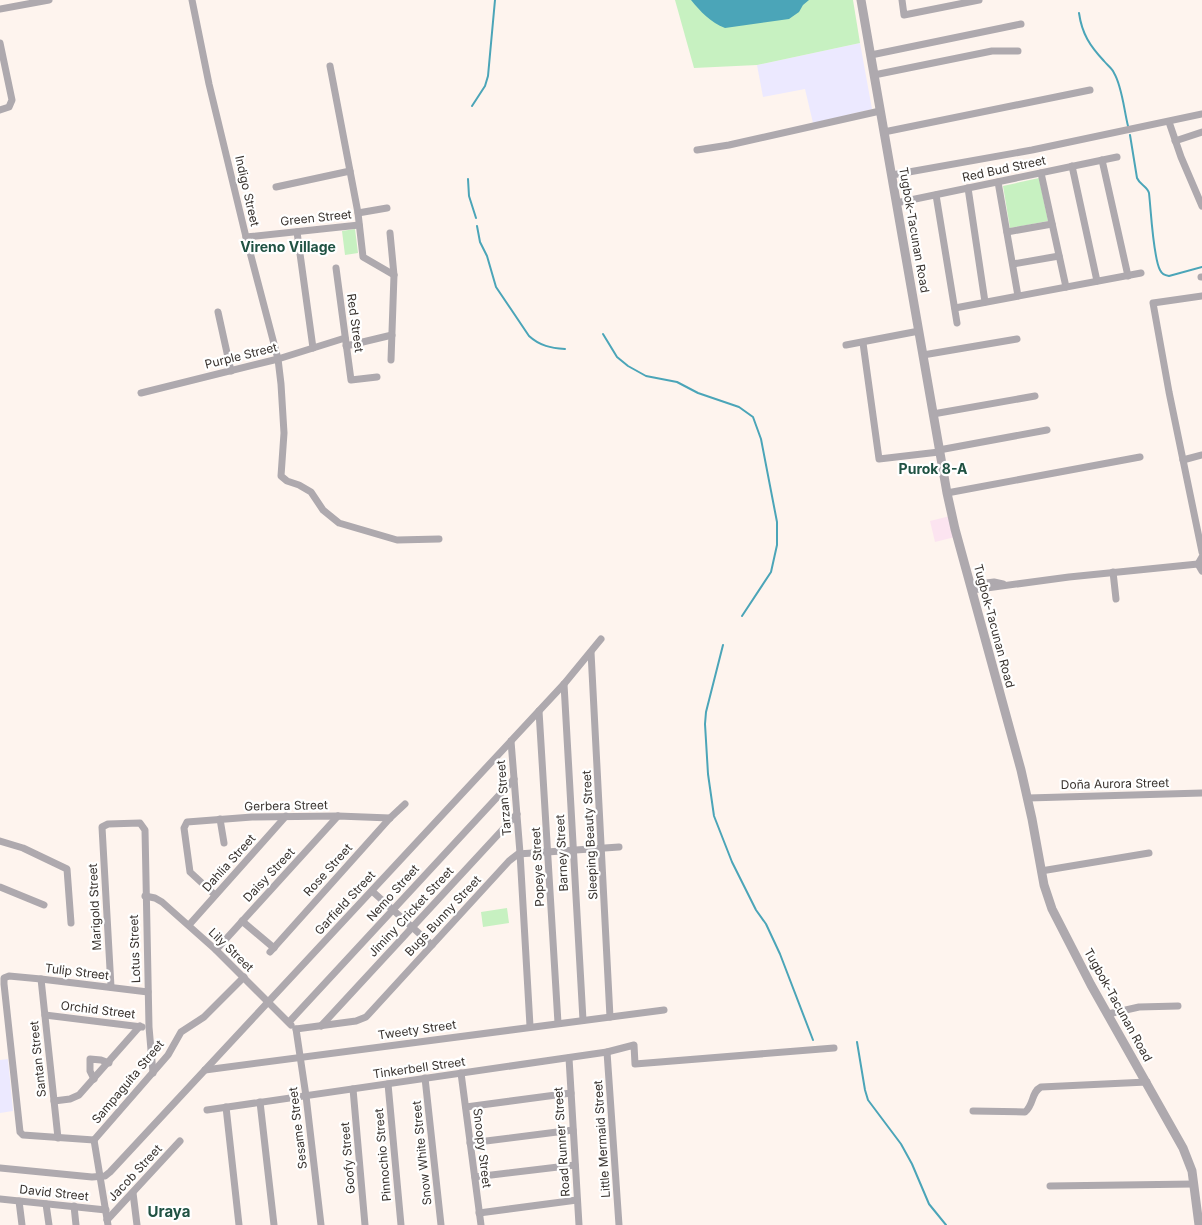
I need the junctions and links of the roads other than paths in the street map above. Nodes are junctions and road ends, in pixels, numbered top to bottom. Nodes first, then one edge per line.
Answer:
1 (49, 0) edge
2 (192, 0) edge
3 (861, 0) edge
4 (902, 0) edge
5 (934, 0) edge
6 (979, 0) edge
7 (966, 1) edge
8 (0, 9) edge
9 (935, 9) junction
10 (1021, 24) dead end
11 (0, 43) edge
12 (1018, 51) dead end
13 (871, 55) junction
14 (330, 66) dead end
15 (874, 76) junction
16 (1090, 90) dead end
17 (0, 110) edge
18 (880, 111) junction
19 (1202, 114) edge
20 (1169, 122) junction
21 (884, 132) junction
22 (1202, 132) edge
23 (1175, 141) junction
24 (697, 150) dead end
25 (1117, 156) dead end
26 (1102, 160) junction
27 (1072, 166) junction
28 (350, 171) junction
29 (1041, 173) junction
30 (892, 174) junction
31 (998, 182) junction
32 (276, 187) dead end
33 (968, 188) junction
34 (936, 195) junction
35 (896, 203) junction
36 (1202, 206) edge
37 (387, 208) dead end
38 (358, 213) junction
39 (360, 224) junction
40 (1052, 224) junction
41 (297, 232) junction
42 (1007, 232) junction
43 (390, 233) dead end
44 (246, 237) junction
45 (1059, 256) junction
46 (1012, 264) junction
47 (336, 268) dead end
48 (1141, 273) dead end
49 (394, 275) junction
50 (1128, 276) junction
51 (1097, 281) junction
52 (1066, 287) junction
53 (1018, 296) junction
54 (1202, 296) edge
55 (985, 302) junction
56 (955, 308) junction
57 (218, 312) dead end
58 (957, 323) dead end
59 (919, 332) junction
60 (392, 335) junction
61 (345, 338) junction
62 (1017, 339) dead end
63 (863, 342) junction
64 (346, 346) junction
65 (846, 346) dead end
66 (313, 348) junction
67 (923, 355) junction
68 (278, 359) junction
69 (391, 360) dead end
70 (231, 371) junction
71 (377, 377) dead end
72 (141, 393) dead end
73 (1035, 396) dead end
74 (933, 414) junction
75 (1047, 430) dead end
76 (939, 451) junction
77 (1202, 455) edge
78 (1140, 457) dead end
79 (1183, 460) junction
80 (947, 493) junction
81 (1202, 503) edge
82 (1192, 506) junction
83 (439, 539) dead end
84 (1202, 552) edge
85 (1201, 564) edge
86 (1113, 572) junction
87 (971, 587) junction
88 (1116, 599) dead end
89 (601, 639) dead end
90 (591, 652) junction
91 (564, 684) junction
92 (539, 710) junction
93 (511, 741) junction
94 (514, 779) junction
95 (1202, 793) edge
96 (1028, 798) junction
97 (405, 804) dead end
98 (517, 814) junction
99 (286, 816) junction
100 (338, 816) junction
101 (390, 818) junction
102 (220, 819) junction
103 (104, 826) joint
104 (0, 841) edge
105 (224, 843) dead end
106 (619, 847) dead end
107 (602, 848) junction
108 (574, 850) junction
109 (548, 852) junction
110 (520, 853) junction
111 (1150, 853) dead end
112 (1041, 871) junction
113 (0, 887) edge
114 (372, 891) junction
115 (215, 895) junction
116 (145, 896) junction
117 (44, 905) dead end
118 (393, 910) junction
119 (242, 921) junction
120 (71, 923) dead end
121 (189, 926) junction
122 (412, 928) junction
123 (432, 945) junction
124 (216, 950) junction
125 (244, 977) junction
126 (41, 979) junction
127 (111, 987) junction
128 (148, 992) junction
129 (269, 1003) junction
130 (1178, 1006) dead end
131 (664, 1010) dead end
132 (1108, 1014) junction
133 (45, 1015) junction
134 (610, 1017) junction
135 (583, 1020) junction
136 (289, 1022) junction
137 (558, 1022) junction
138 (140, 1026) junction
139 (321, 1026) junction
140 (530, 1026) junction
141 (149, 1027) junction
142 (296, 1029) junction
143 (834, 1048) dead end
144 (607, 1052) junction
145 (84, 1054) dead end
146 (300, 1057) junction
147 (569, 1058) junction
148 (90, 1059) junction
149 (109, 1063) junction
150 (205, 1070) junction
151 (153, 1073) junction
152 (461, 1073) junction
153 (425, 1078) junction
154 (94, 1079) junction
155 (1147, 1082) junction
156 (388, 1084) junction
157 (353, 1089) junction
158 (570, 1093) junction
159 (306, 1096) junction
160 (54, 1101) junction
161 (260, 1102) junction
162 (226, 1107) junction
163 (466, 1107) junction
164 (207, 1110) dead end
165 (973, 1111) dead end
166 (573, 1130) junction
167 (58, 1138) junction
168 (94, 1140) junction
169 (180, 1141) dead end
170 (470, 1143) junction
171 (575, 1165) junction
172 (0, 1168) edge
173 (101, 1177) junction
174 (475, 1178) junction
175 (1194, 1184) junction
176 (1050, 1186) dead end
177 (132, 1193) junction
178 (0, 1199) edge
179 (577, 1200) junction
180 (19, 1201) junction
181 (46, 1204) junction
182 (74, 1206) junction
183 (106, 1210) junction
184 (479, 1213) junction
185 (108, 1222) edge
186 (22, 1225) edge
187 (48, 1225) edge
188 (76, 1225) edge
189 (137, 1225) edge
190 (239, 1225) edge
191 (274, 1225) edge
192 (321, 1225) edge
193 (365, 1225) edge
194 (401, 1225) edge
195 (441, 1225) edge
196 (481, 1225) edge
197 (579, 1225) edge
198 (619, 1225) edge
199 (1199, 1225) edge

1 - 8 street
2 - 44 street, Indigo Street
3 - 13 street, Tugbok-Tacunan Road
4 - 9 street
5 - 9 street
6 - 7 street
7 - 9 street
10 - 13 street
11 - 17 street
12 - 15 street
13 - 15 street, Tugbok-Tacunan Road
14 - 28 street
15 - 18 street, Tugbok-Tacunan Road
16 - 21 street
18 - 21 street, Tugbok-Tacunan Road
18 - 24 street
19 - 20 street
20 - 23 street
20 - 30 street
21 - 30 street, Tugbok-Tacunan Road
22 - 23 street
23 - 36 street
25 - 26 street, Red Bud Street
26 - 27 street, Red Bud Street
26 - 50 street
27 - 29 street, Red Bud Street
27 - 51 street
28 - 32 street
28 - 38 street
29 - 31 street, Red Bud Street
29 - 40 street
30 - 35 street, Tugbok-Tacunan Road
31 - 33 street, Red Bud Street
31 - 42 street
33 - 34 street, Red Bud Street
33 - 55 street
34 - 35 street, Red Bud Street
34 - 56 street
35 - 59 street, Tugbok-Tacunan Road
37 - 38 street
38 - 39 street
39 - 41 street, Green Street
39 - 49 street
40 - 42 street
40 - 45 street
41 - 44 street, Green Street
41 - 66 street
42 - 46 street
43 - 49 street
44 - 68 street, Indigo Street
45 - 46 street
45 - 52 street
46 - 53 street
47 - 61 street, Red Street
48 - 50 street
49 - 60 street
50 - 51 street
51 - 52 street
52 - 53 street
53 - 55 street
54 - 79 street
55 - 56 street
56 - 58 street
57 - 70 street
59 - 63 street
59 - 67 street, Tugbok-Tacunan Road
60 - 64 street
60 - 69 street
61 - 64 street, Red Street
61 - 66 street, Purple Street
62 - 67 street
63 - 65 street
63 - 76 street
64 - 71 street, Red Street
66 - 68 street, Purple Street
67 - 74 street, Tugbok-Tacunan Road
68 - 70 street, Purple Street
68 - 83 street, Indigo Street
70 - 72 street, Purple Street
73 - 74 street
74 - 76 street, Tugbok-Tacunan Road
75 - 76 street
76 - 80 street, Tugbok-Tacunan Road
77 - 79 street
78 - 80 street
79 - 82 street
80 - 87 street, Tugbok-Tacunan Road
81 - 82 street
82 - 84 street
85 - 86 street
86 - 87 street
86 - 88 street
87 - 96 street, Tugbok-Tacunan Road
89 - 90 street, Garfield Street
90 - 91 street, Garfield Street
90 - 107 street, Sleeping Beauty Street
91 - 92 street, Garfield Street
91 - 108 street, Barney Street
92 - 93 street, Garfield Street
92 - 109 street, Popeye Street
93 - 94 street, Tarzan Street
93 - 114 street, Garfield Street
94 - 98 street, Tarzan Street
94 - 118 street, Nemo Street
95 - 96 street, Doña Aurora Street
96 - 112 street, Tugbok-Tacunan Road
97 - 101 street, Rose Street
98 - 110 street, Tarzan Street
98 - 122 street, Jiminy Cricket Street
99 - 100 street, Gerbera Street
99 - 102 street, Gerbera Street
99 - 115 street, Dahlia Street
100 - 101 street, Gerbera Street
100 - 119 street, Daisy Street
101 - 119 street, Rose Street
102 - 105 street
102 - 115 street, Gerbera Street
103 - 116 street, Lotus Street
103 - 127 street, Marigold Street
104 - 120 street
106 - 107 street
107 - 108 street
107 - 134 street, Sleeping Beauty Street
108 - 109 street
108 - 135 street, Barney Street
109 - 110 street
109 - 137 street, Popeye Street
110 - 123 street, Bugs Bunny Street
110 - 140 street, Popeye Street
111 - 112 street
112 - 132 street, Tugbok-Tacunan Road
113 - 117 street
114 - 118 street
114 - 129 street, Garfield Street
115 - 121 street, Dahlia Street
116 - 121 street, Lily Street
116 - 128 street, Lotus Street
118 - 122 street
118 - 136 street, Nemo Street
119 - 124 street, Daisy Street
121 - 124 street, Lily Street
122 - 123 street
122 - 139 street, Jiminy Cricket Street
123 - 139 street, Bugs Bunny Street
124 - 125 street, Lily Street
125 - 129 street, Lily Street
125 - 151 street, Sampaguita Street
126 - 127 street, Tulip Street
126 - 133 street, Santan Street
126 - 167 street, Tulip Street
127 - 128 street, Tulip Street
128 - 141 street, Lotus Street
129 - 136 street, Lily Street
129 - 150 street, Garfield Street
130 - 132 street
131 - 134 street, Tweety Street
132 - 155 street, Tugbok-Tacunan Road
133 - 138 street, Orchid Street
133 - 160 street, Santan Street
134 - 135 street, Tweety Street
135 - 137 street, Tweety Street
136 - 142 street, Lily Street
137 - 140 street, Tweety Street
138 - 141 street, Orchid Street
138 - 149 street
139 - 142 street, Bugs Bunny Street
140 - 146 street, Tweety Street
141 - 151 street, Lotus Street
142 - 146 street, Sesame Street
143 - 144 street, Tinkerbell Street
144 - 147 street, Tinkerbell Street
144 - 198 street, Little Mermaid Street
145 - 148 street
146 - 150 street, Tweety Street
146 - 159 street, Sesame Street
147 - 152 street, Tinkerbell Street
147 - 158 street, Road Runner Street
148 - 149 street
148 - 154 street
149 - 154 street
150 - 173 street, Garfield Street
151 - 168 street, Sampaguita Street
152 - 153 street, Tinkerbell Street
152 - 163 street, Snoopy Street
153 - 156 street, Tinkerbell Street
153 - 195 street, Snow White Street
154 - 160 street
155 - 165 street
155 - 175 street, Tugbok-Tacunan Road
156 - 157 street, Tinkerbell Street
156 - 194 street, Pinnochio Street
157 - 159 street, Tinkerbell Street
157 - 193 street, Goofy Street
158 - 163 street
158 - 166 street, Road Runner Street
159 - 161 street, Tinkerbell Street
159 - 192 street, Sesame Street
160 - 167 street, Santan Street
161 - 162 street, Tinkerbell Street
161 - 191 street
162 - 164 street, Tinkerbell Street
162 - 190 street
163 - 170 street, Snoopy Street
166 - 170 street
166 - 171 street, Road Runner Street
167 - 168 street
168 - 173 street
169 - 177 street, Jacob Street
170 - 174 street, Snoopy Street
171 - 174 street
171 - 179 street, Road Runner Street
172 - 173 street
173 - 183 street
174 - 184 street, Snoopy Street
175 - 176 street
175 - 199 street, Tugbok-Tacunan Road
177 - 185 street, Jacob Street
177 - 189 street
178 - 180 street, David Street
179 - 184 street
179 - 197 street, Road Runner Street
180 - 181 street, David Street
180 - 186 street
181 - 182 street, David Street
181 - 187 street
182 - 183 street, David Street
182 - 188 street
183 - 185 street
184 - 196 street, Snoopy Street

